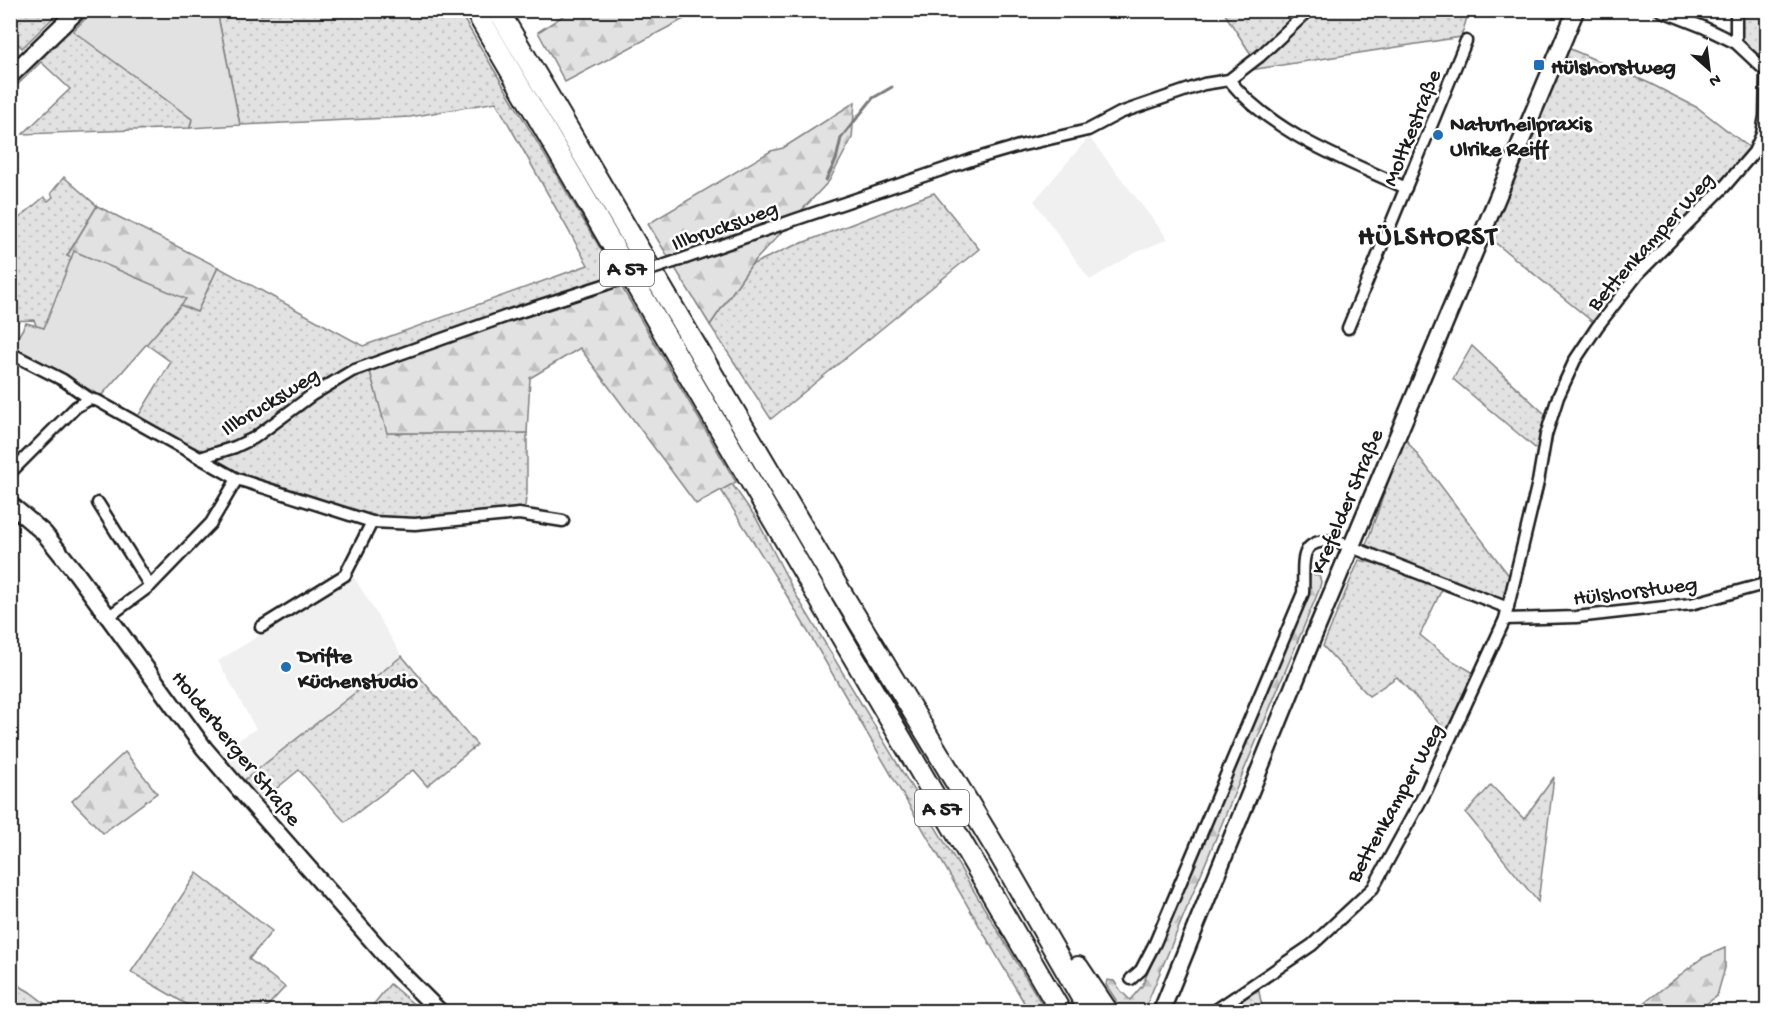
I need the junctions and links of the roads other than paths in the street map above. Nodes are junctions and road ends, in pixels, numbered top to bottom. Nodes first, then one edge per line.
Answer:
1 (78, 10) edge
2 (475, 10) edge
3 (498, 10) edge
4 (1309, 10) edge
5 (1576, 10) edge
6 (1659, 10) edge
7 (1736, 10) edge
8 (1466, 41) dead end
9 (1736, 43) junction
10 (1767, 73) edge
11 (10, 76) edge
12 (1229, 80) junction
13 (1406, 188) junction
14 (1348, 328) dead end
15 (10, 353) edge
16 (90, 399) junction
17 (200, 458) junction
18 (10, 473) edge
19 (237, 479) junction
20 (99, 503) dead end
21 (10, 504) edge
22 (563, 521) dead end
23 (372, 522) junction
24 (1351, 547) junction
25 (1767, 583) edge
26 (150, 586) junction
27 (1506, 614) junction
28 (108, 617) junction
29 (261, 627) dead end
30 (998, 852) junction
31 (1131, 979) dead end
32 (440, 1011) edge
33 (1061, 1011) edge
34 (1090, 1011) edge
35 (1108, 1011) edge
36 (1161, 1011) edge
37 (1213, 1011) edge

1 - 11 main road
2 - 33 highway, A 57
3 - 30 highway, A 57
4 - 12 street, Illbrucksweg
5 - 24 main road, Krefelder Straße
6 - 9 street
7 - 9 street
8 - 13 street, Moltkestraße
9 - 10 street
10 - 27 street, Bettenkamper Weg
12 - 13 street
12 - 17 street, Illbrucksweg, bridge
13 - 14 street, Moltkestraße
15 - 16 street, Illbrucksweg
16 - 17 street, Illbrucksweg
16 - 18 street
17 - 19 street
19 - 23 street
19 - 26 street
20 - 26 street
21 - 28 main road, Holderberger Straße
22 - 23 street
23 - 29 street
24 - 27 street
24 - 31 street
24 - 36 main road, Krefelder Straße
25 - 27 street, Hülshorstweg
26 - 28 street
27 - 37 street, Bettenkamper Weg
28 - 32 main road, Holderberger Straße
30 - 34 highway, A 57
30 - 35 highway

